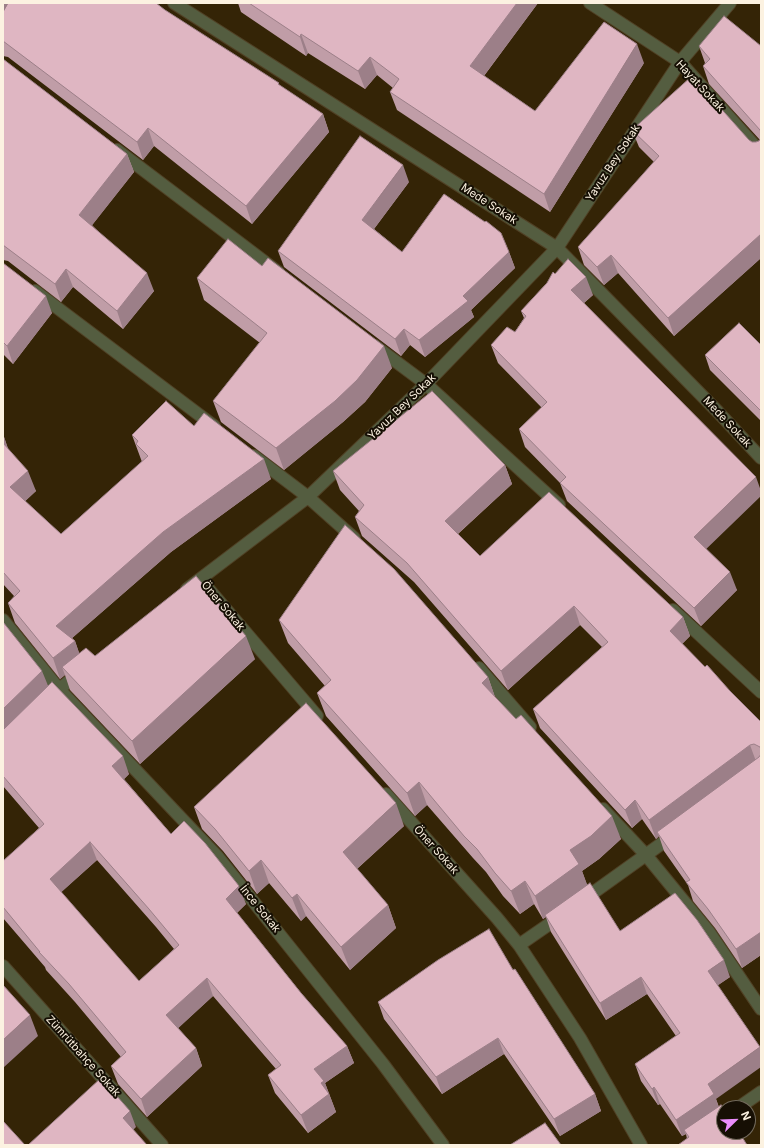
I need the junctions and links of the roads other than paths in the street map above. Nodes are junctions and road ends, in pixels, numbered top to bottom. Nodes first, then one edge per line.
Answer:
1 (174, 3) edge
2 (590, 3) edge
3 (730, 3) edge
4 (680, 62) junction
5 (110, 145) edge
6 (761, 153) edge
7 (557, 248) junction
8 (287, 279) edge
9 (28, 286) edge
10 (363, 336) edge
11 (426, 384) junction
12 (225, 435) edge
13 (244, 449) edge
14 (761, 458) edge
15 (308, 497) junction
16 (568, 512) edge
17 (361, 544) edge
18 (200, 579) junction
19 (175, 598) edge
20 (666, 604) edge
21 (3, 620) edge
22 (469, 657) edge
23 (90, 665) edge
24 (59, 689) junction
25 (761, 692) edge
26 (42, 705) edge
27 (322, 723) edge
28 (535, 734) edge
29 (380, 788) edge
30 (593, 798) edge
31 (684, 827) edge
32 (646, 856) junction
33 (519, 945) junction
34 (3, 966) edge
35 (761, 1009) edge
36 (761, 1092) edge
37 (750, 1100) edge
38 (162, 1145) edge
39 (443, 1145) edge
40 (641, 1145) edge

1 - 7 street, Mede Sokak
2 - 4 street, Hayat Sokak
3 - 4 street, Yavuz Bey Sokak
4 - 6 street, Hayat Sokak
4 - 7 street, Yavuz Bey Sokak
5 - 8 street
7 - 11 street, Yavuz Bey Sokak
7 - 14 street, Mede Sokak
9 - 12 street
10 - 11 street
11 - 15 street, Yavuz Bey Sokak
11 - 16 street
13 - 15 street
15 - 17 street
15 - 18 street, Yavuz Bey Sokak
18 - 19 street, Yavuz Bey Sokak
18 - 27 street, Öner Sokak
20 - 25 street
21 - 24 street, İnce Sokak
22 - 28 street
23 - 24 street
24 - 26 street
24 - 39 street, İnce Sokak
29 - 33 street, Öner Sokak
30 - 32 street
31 - 32 street
32 - 33 street
32 - 35 street
33 - 40 street, Öner Sokak
34 - 38 street, Zümrütbahçe Sokak
36 - 37 street

